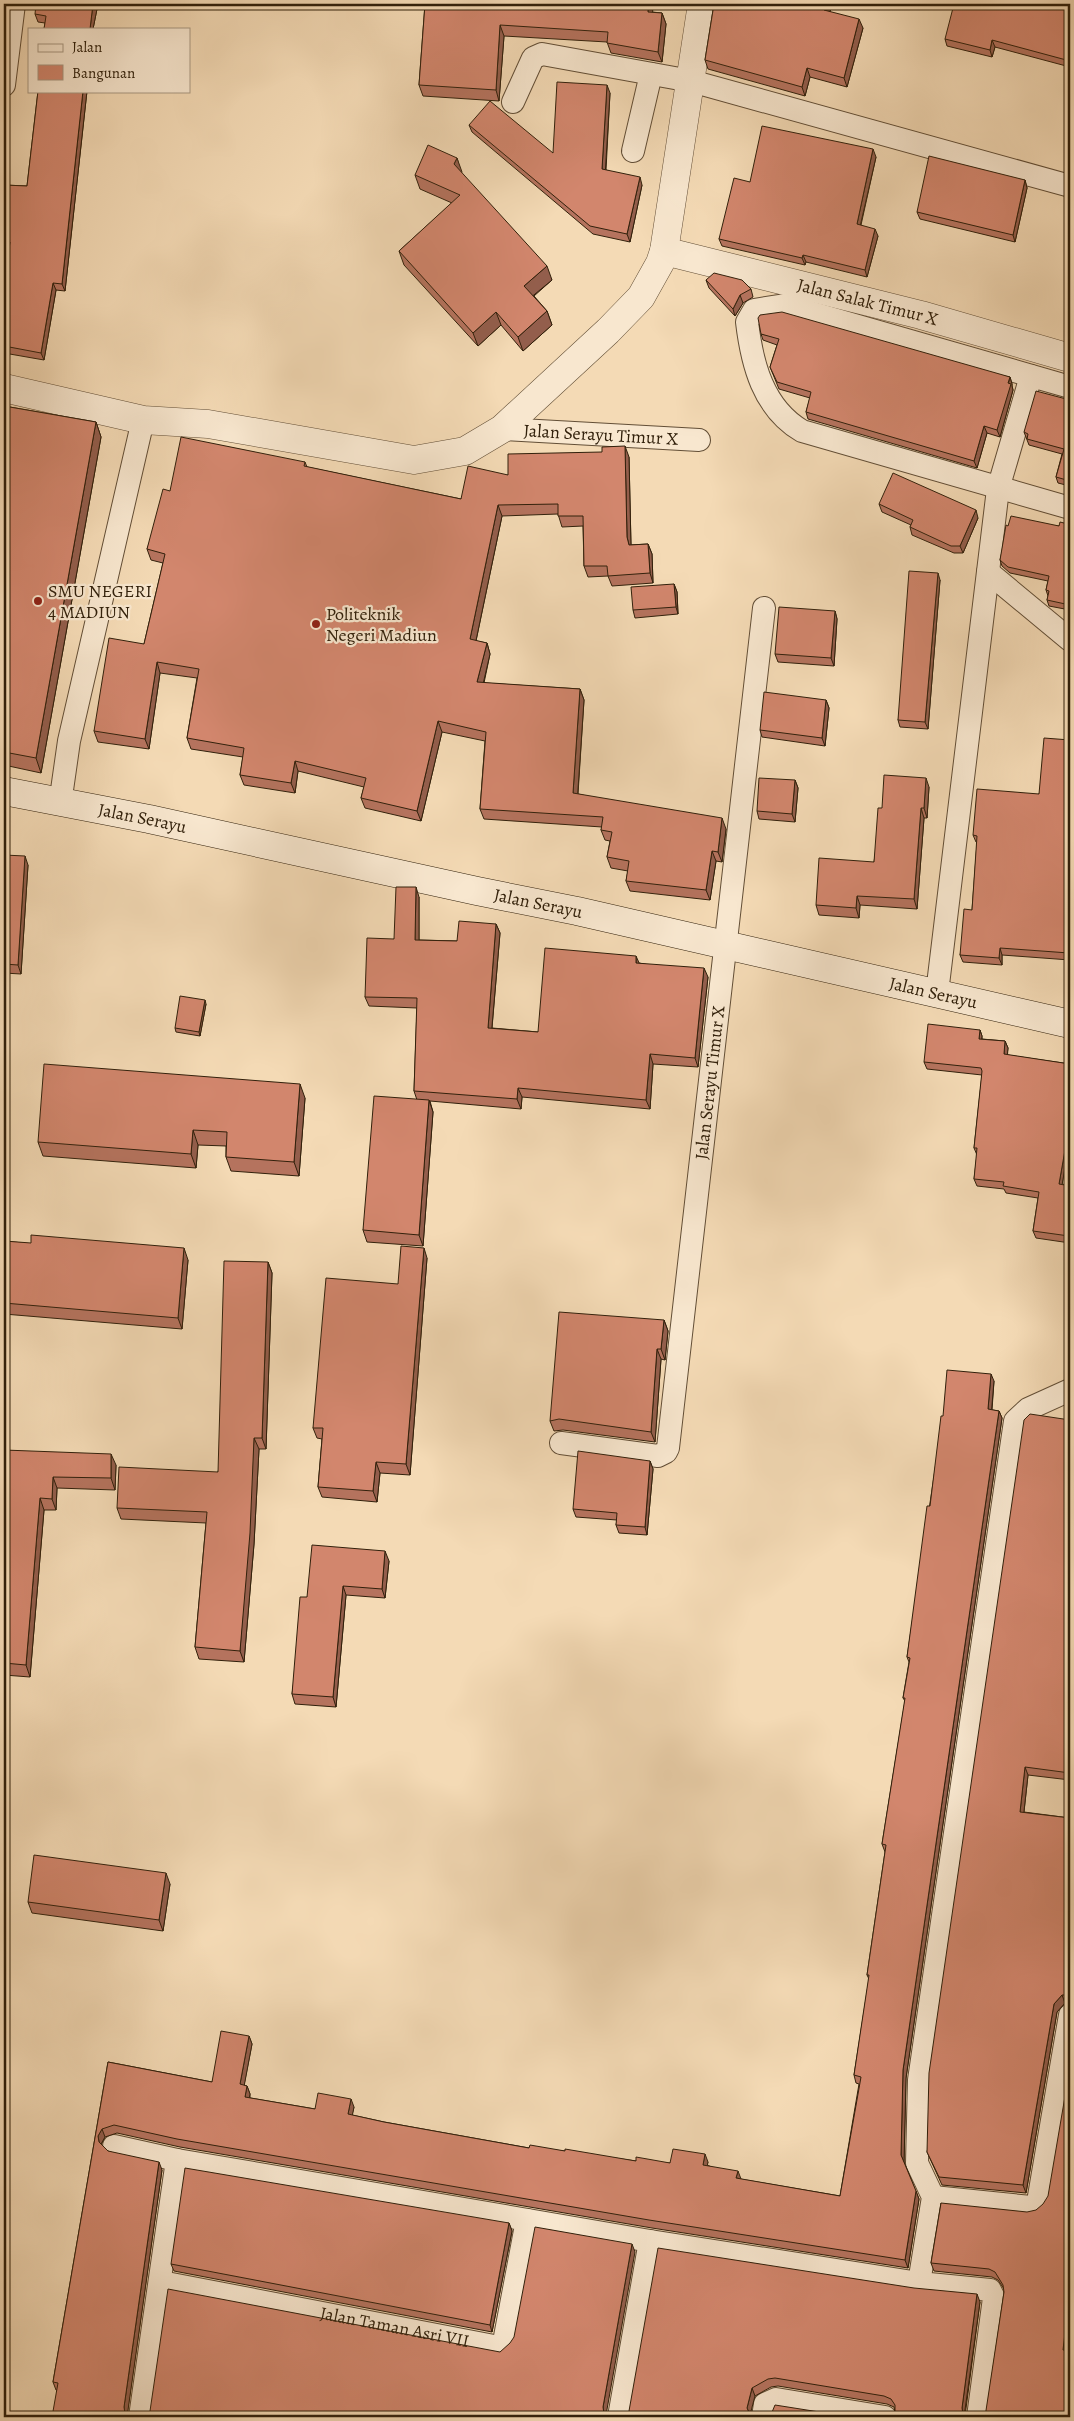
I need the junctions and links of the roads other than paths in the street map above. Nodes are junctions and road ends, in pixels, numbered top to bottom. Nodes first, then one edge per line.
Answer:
1 (14, 4) edge
2 (702, 4) edge
3 (4, 73) edge
4 (651, 74) junction
5 (691, 80) junction
6 (513, 102) dead end
7 (633, 151) dead end
8 (1070, 186) edge
9 (662, 257) junction
10 (1070, 358) edge
11 (1031, 376) junction
12 (1070, 387) edge
13 (4, 388) edge
14 (143, 420) junction
15 (502, 429) junction
16 (699, 440) dead end
17 (998, 489) junction
18 (1070, 508) edge
19 (986, 590) junction
20 (764, 608) dead end
21 (1070, 640) edge
22 (4, 791) edge
23 (60, 804) junction
24 (727, 945) junction
25 (938, 992) junction
26 (1070, 1024) edge
27 (1070, 1390) edge
28 (561, 1444) dead end
29 (1070, 2015) edge
30 (114, 2146) dead end
31 (177, 2160) junction
32 (933, 2197) junction
33 (527, 2220) junction
34 (650, 2241) junction
35 (161, 2282) junction
36 (919, 2283) junction
37 (140, 2417) edge
38 (619, 2417) edge
39 (763, 2417) edge
40 (885, 2417) edge
41 (978, 2417) edge

1 - 3 street
2 - 5 street
4 - 5 street
4 - 6 street
4 - 7 street
5 - 8 street
5 - 9 street
9 - 10 street, Jalan Salak Timur X
9 - 15 street
11 - 12 street
11 - 17 street
11 - 17 street
13 - 14 street
14 - 15 street
14 - 23 street
15 - 16 street, Jalan Serayu Timur X
17 - 18 street
17 - 19 street
19 - 21 street
19 - 25 street
20 - 24 street, Jalan Serayu Timur X
22 - 23 street, Jalan Serayu
23 - 24 street, Jalan Serayu
24 - 25 street, Jalan Serayu
24 - 28 street, Jalan Serayu Timur X
25 - 26 street, Jalan Serayu
27 - 32 street
29 - 32 street
30 - 31 street
31 - 33 street
31 - 35 street
32 - 36 street
33 - 34 street
33 - 35 street, Jalan Taman Asri VII
34 - 36 street
34 - 38 street
35 - 37 street
36 - 41 street
39 - 40 street

